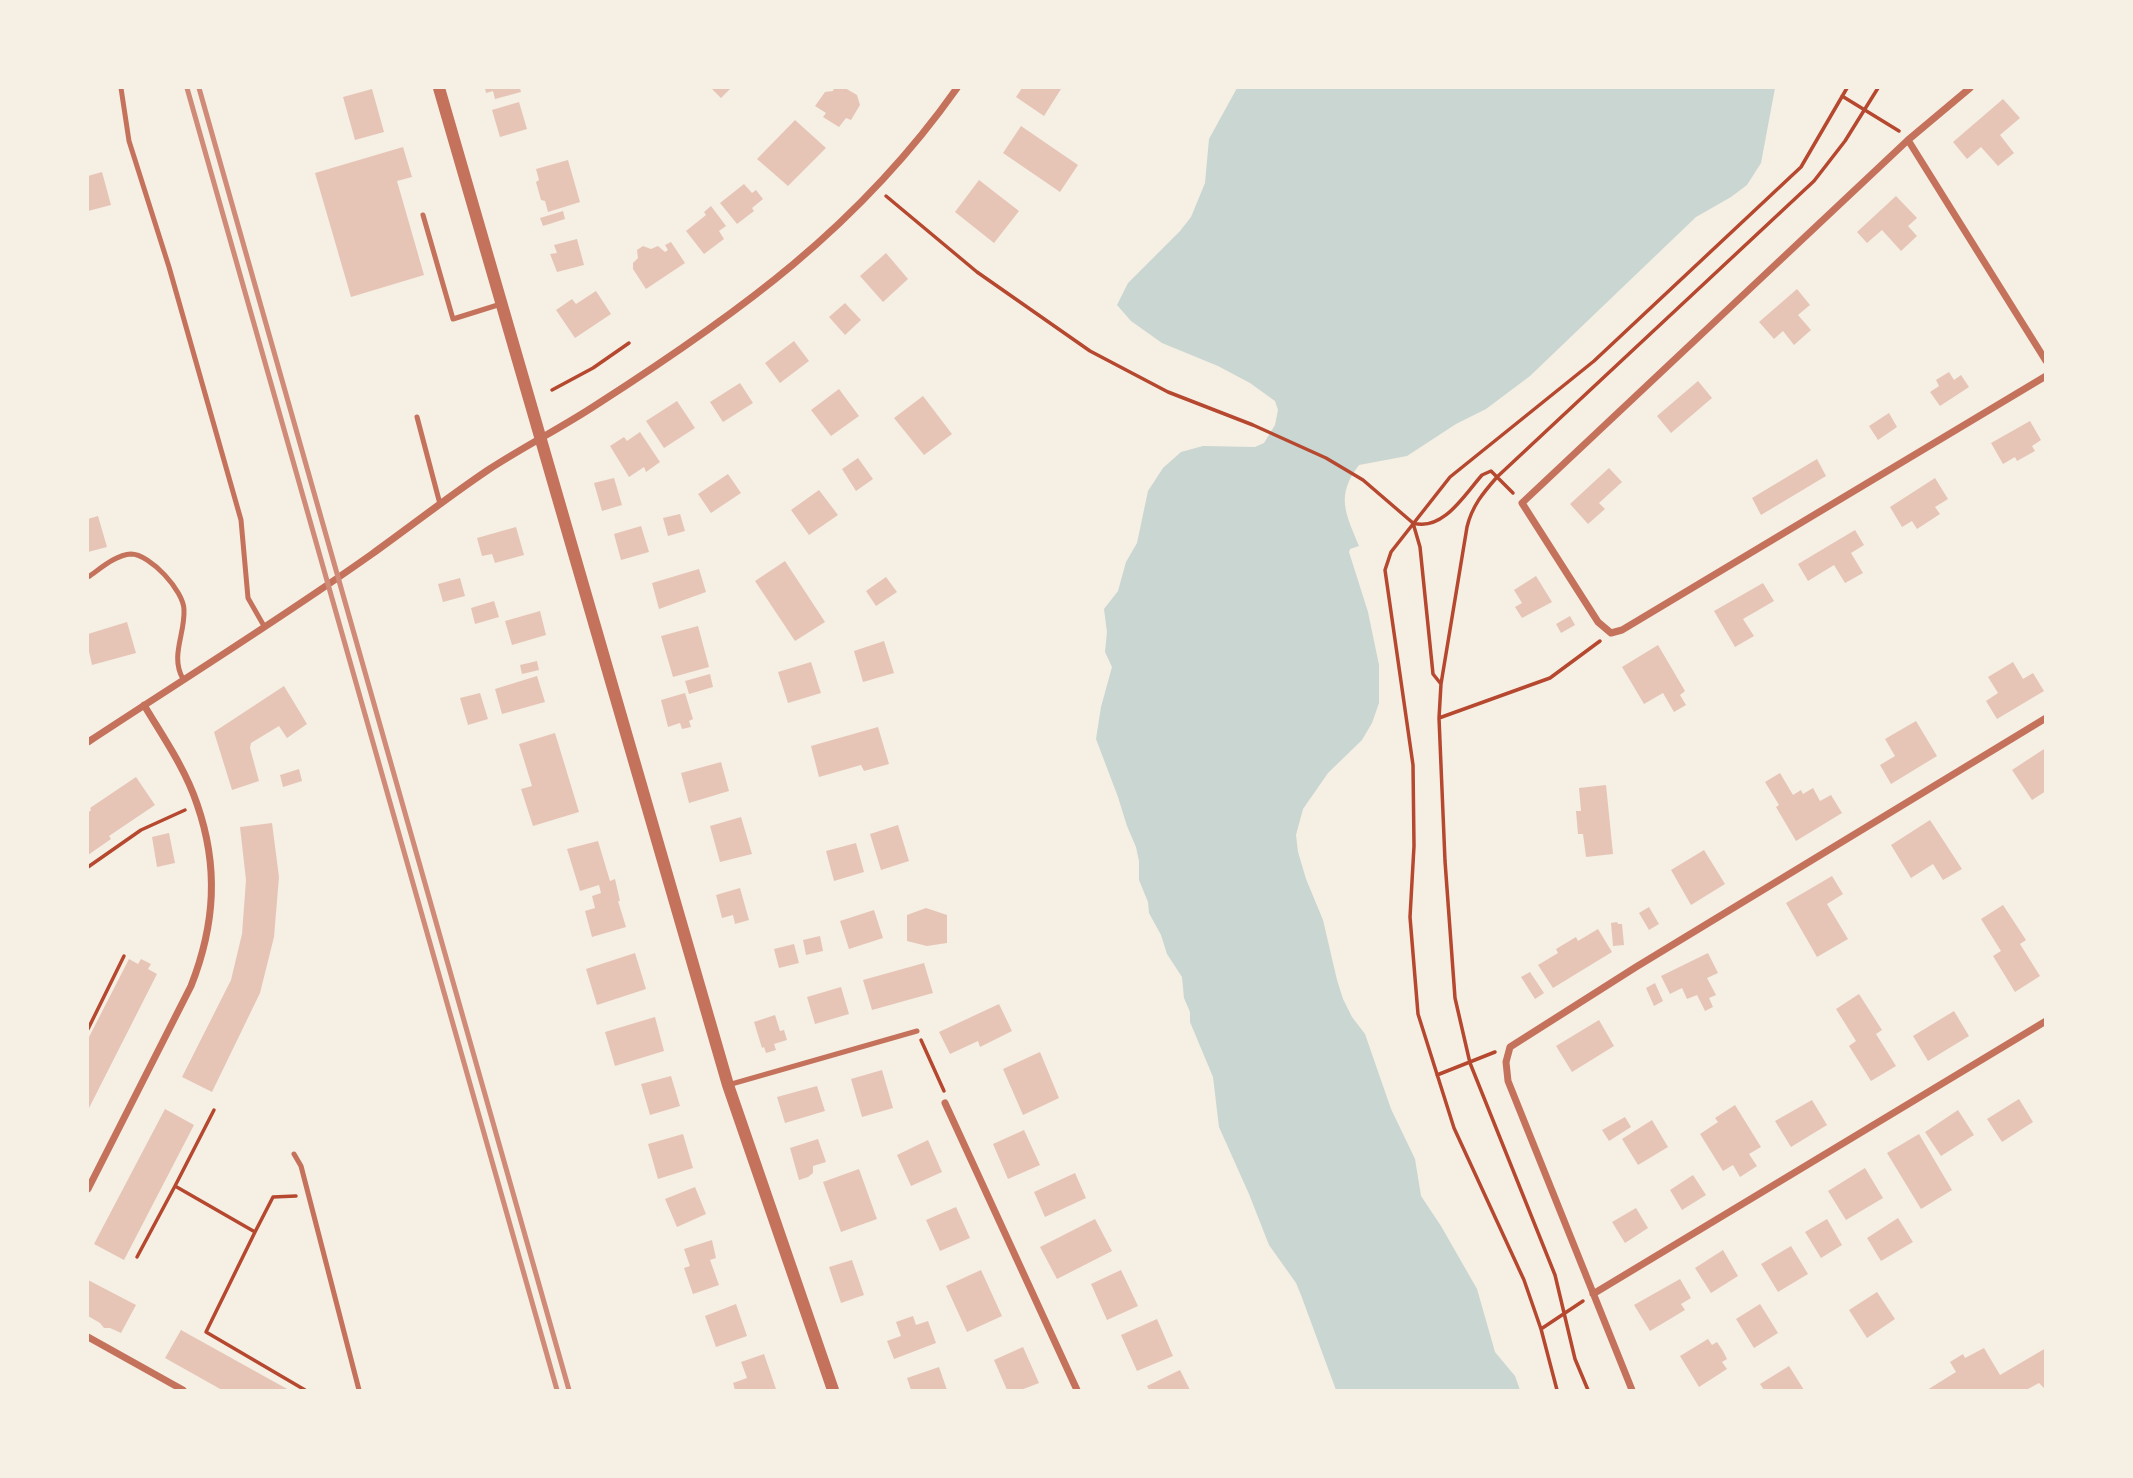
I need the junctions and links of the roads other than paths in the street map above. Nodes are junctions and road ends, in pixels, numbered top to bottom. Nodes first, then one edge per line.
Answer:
1 (121, 88) edge
2 (439, 88) edge
3 (957, 88) edge
4 (1969, 88) edge
5 (1908, 140) junction
6 (423, 215) dead end
7 (501, 304) junction
8 (2046, 361) edge
9 (2046, 376) edge
10 (417, 416) dead end
11 (540, 439) junction
12 (440, 504) junction
13 (88, 577) edge
14 (264, 626) junction
15 (183, 679) junction
16 (144, 705) junction
17 (2046, 718) edge
18 (88, 743) edge
19 (2046, 1021) edge
20 (917, 1031) road end
21 (728, 1085) junction
22 (945, 1103) road end
23 (294, 1154) dead end
24 (88, 1189) edge
25 (1593, 1294) junction
26 (88, 1337) edge
27 (183, 1391) edge
28 (359, 1391) edge
29 (833, 1391) edge
30 (1077, 1391) edge
31 (1632, 1391) edge

1 - 14 lane
2 - 7 street
3 - 11 street
4 - 5 street
5 - 8 street
5 - 9 street
6 - 7 lane
7 - 11 street
10 - 12 lane
11 - 12 street
11 - 21 street
12 - 14 street
13 - 15 lane
14 - 15 street
15 - 16 street
16 - 18 street
16 - 24 street
17 - 25 street
19 - 25 street
20 - 21 lane
21 - 29 street
22 - 30 street
23 - 28 lane
25 - 31 street
26 - 27 street

